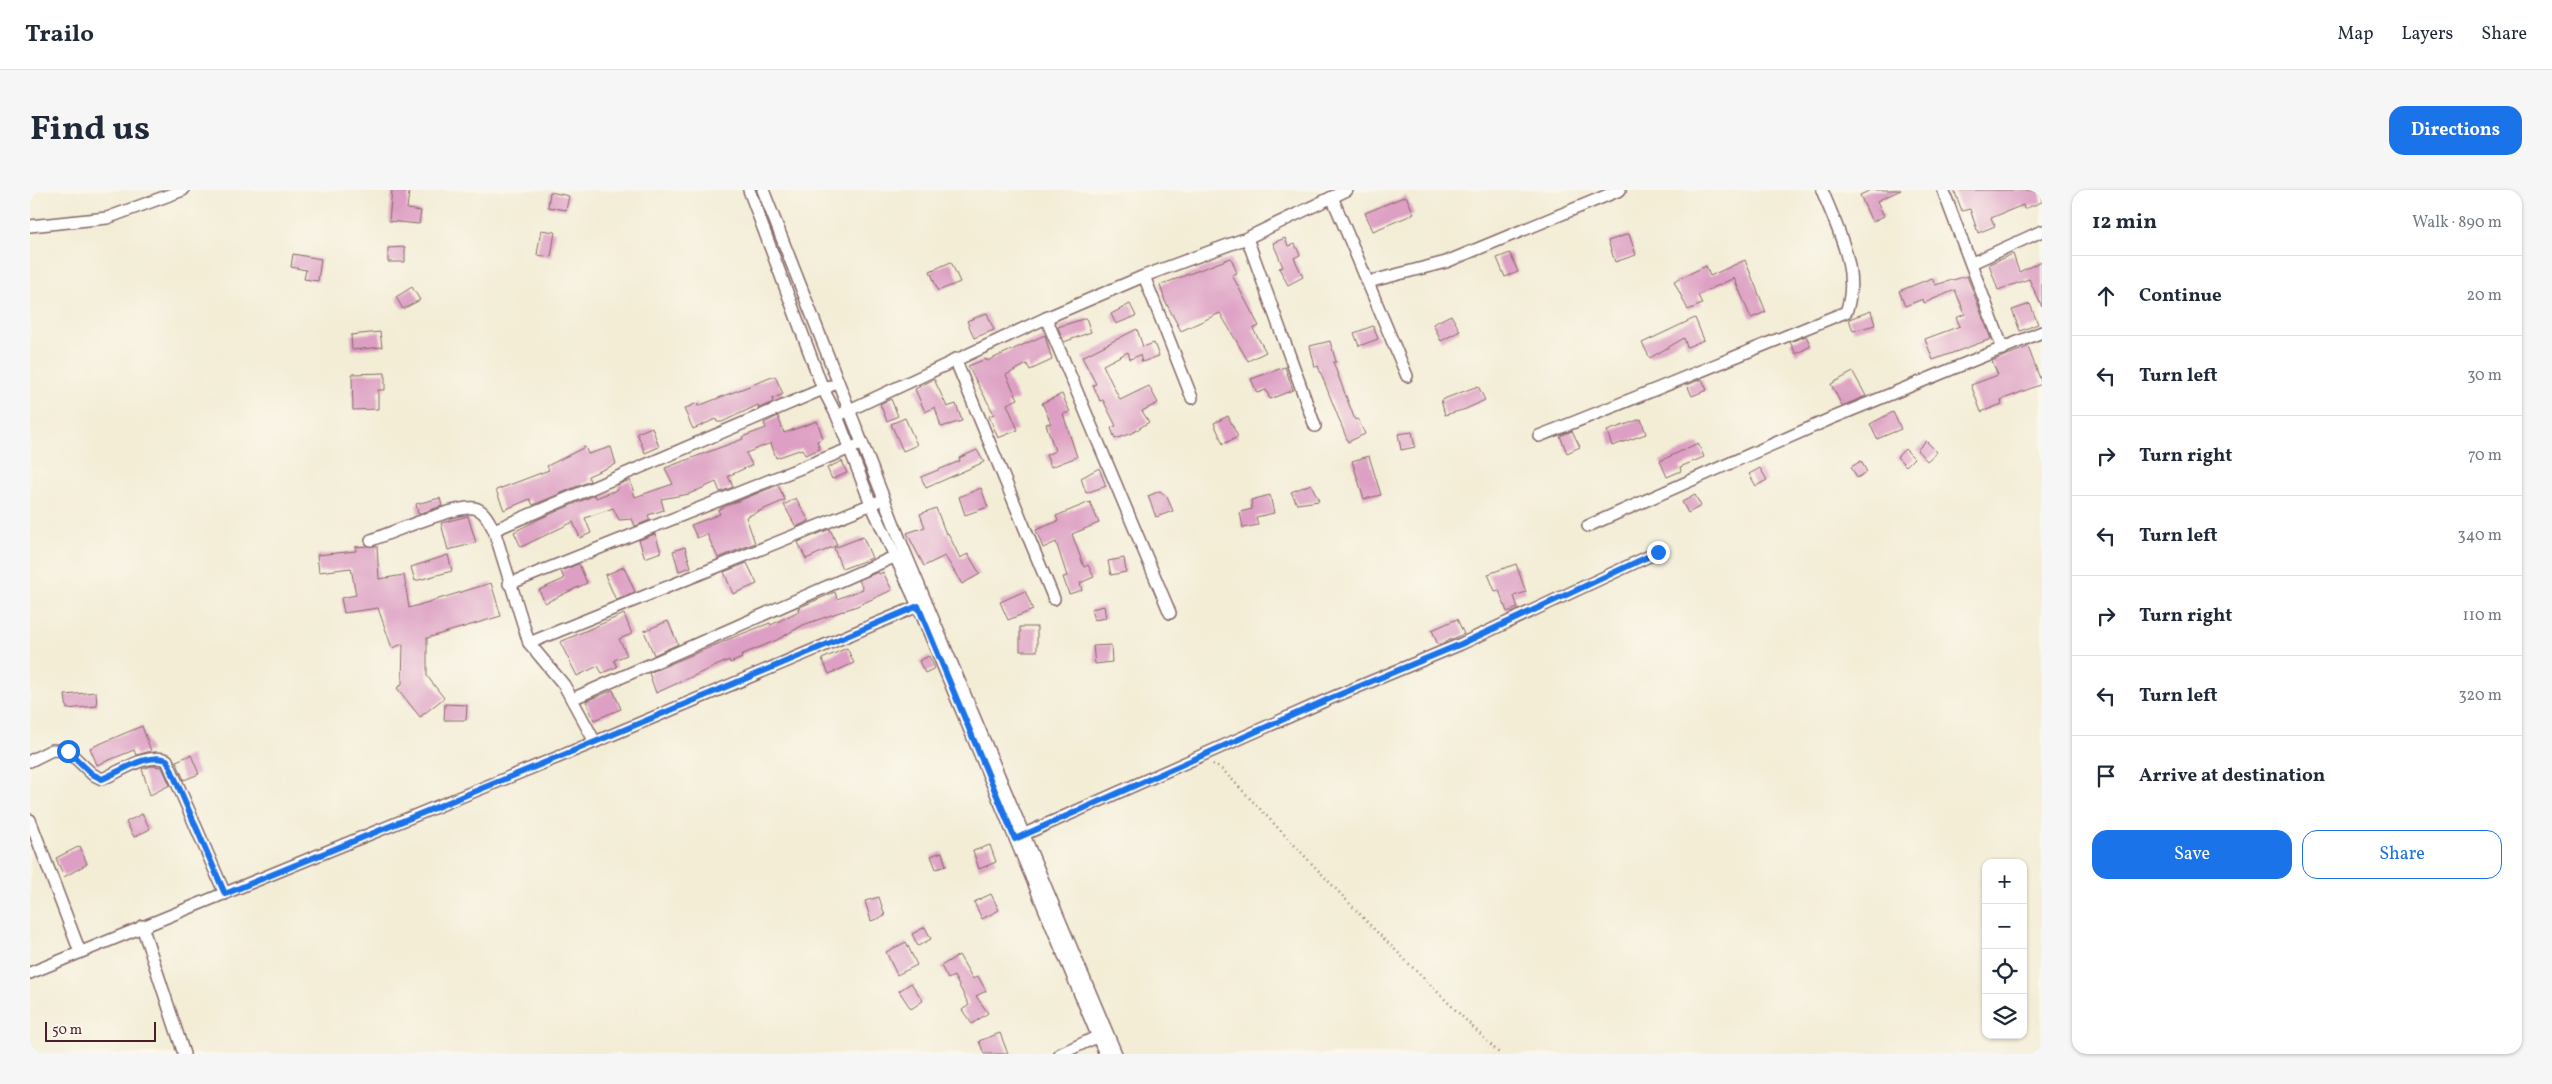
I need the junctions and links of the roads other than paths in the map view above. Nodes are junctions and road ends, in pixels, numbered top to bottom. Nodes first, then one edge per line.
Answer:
1 (183, 190) edge
2 (749, 190) edge
3 (764, 190) edge
4 (1347, 190) edge
5 (1620, 190) edge
6 (1822, 190) edge
7 (1943, 190) edge
8 (1332, 196) junction
9 (30, 226) edge
10 (2042, 232) edge
11 (1247, 238) junction
12 (1972, 262) junction
13 (1144, 276) junction
14 (1368, 282) junction
15 (1046, 318) junction
16 (2042, 332) edge
17 (2003, 348) junction
18 (955, 359) junction
19 (1406, 376) dead end
20 (837, 383) junction
21 (823, 389) junction
22 (1192, 398) dead end
23 (848, 411) junction
24 (837, 416) junction
25 (1315, 426) dead end
26 (1539, 436) dead end
27 (862, 444) junction
28 (850, 449) junction
29 (884, 500) junction
30 (871, 504) junction
31 (1588, 526) dead end
32 (494, 530) junction
33 (371, 540) dead end
34 (1658, 552) dead end
35 (894, 557) junction
36 (509, 584) junction
37 (1054, 599) dead end
38 (918, 606) junction
39 (1170, 613) dead end
40 (529, 643) junction
41 (572, 699) junction
42 (595, 742) junction
43 (30, 760) edge
44 (30, 820) edge
45 (1020, 837) junction
46 (225, 894) junction
47 (142, 926) junction
48 (80, 952) junction
49 (30, 973) edge
50 (1102, 1035) junction
51 (184, 1054) edge
52 (1060, 1054) edge
53 (1105, 1054) edge
54 (1116, 1054) edge

1 - 9 street
2 - 21 street
3 - 20 street
4 - 8 street
5 - 14 street
6 - 26 street
7 - 12 street
8 - 11 street
8 - 14 street
10 - 12 street
11 - 13 street
11 - 25 street
12 - 17 street
13 - 15 street
13 - 22 street
14 - 19 street
15 - 18 street
15 - 39 street
16 - 17 street
17 - 31 street
18 - 23 street
18 - 37 street
20 - 21 street
20 - 23 street
21 - 24 street
21 - 32 street
23 - 24 street
23 - 27 street
24 - 28 street
27 - 28 street
27 - 29 street
28 - 30 street
28 - 36 street
29 - 30 street
29 - 45 street
30 - 35 street
30 - 40 street
32 - 33 street
32 - 36 street
34 - 45 street
35 - 38 street
35 - 41 street
36 - 40 street
38 - 42 street
38 - 45 street
40 - 41 street
41 - 42 street
42 - 46 street
43 - 46 street
44 - 48 street
45 - 50 street
46 - 47 street
47 - 48 street
47 - 51 street
48 - 49 street
50 - 52 street
50 - 53 street
50 - 54 street

